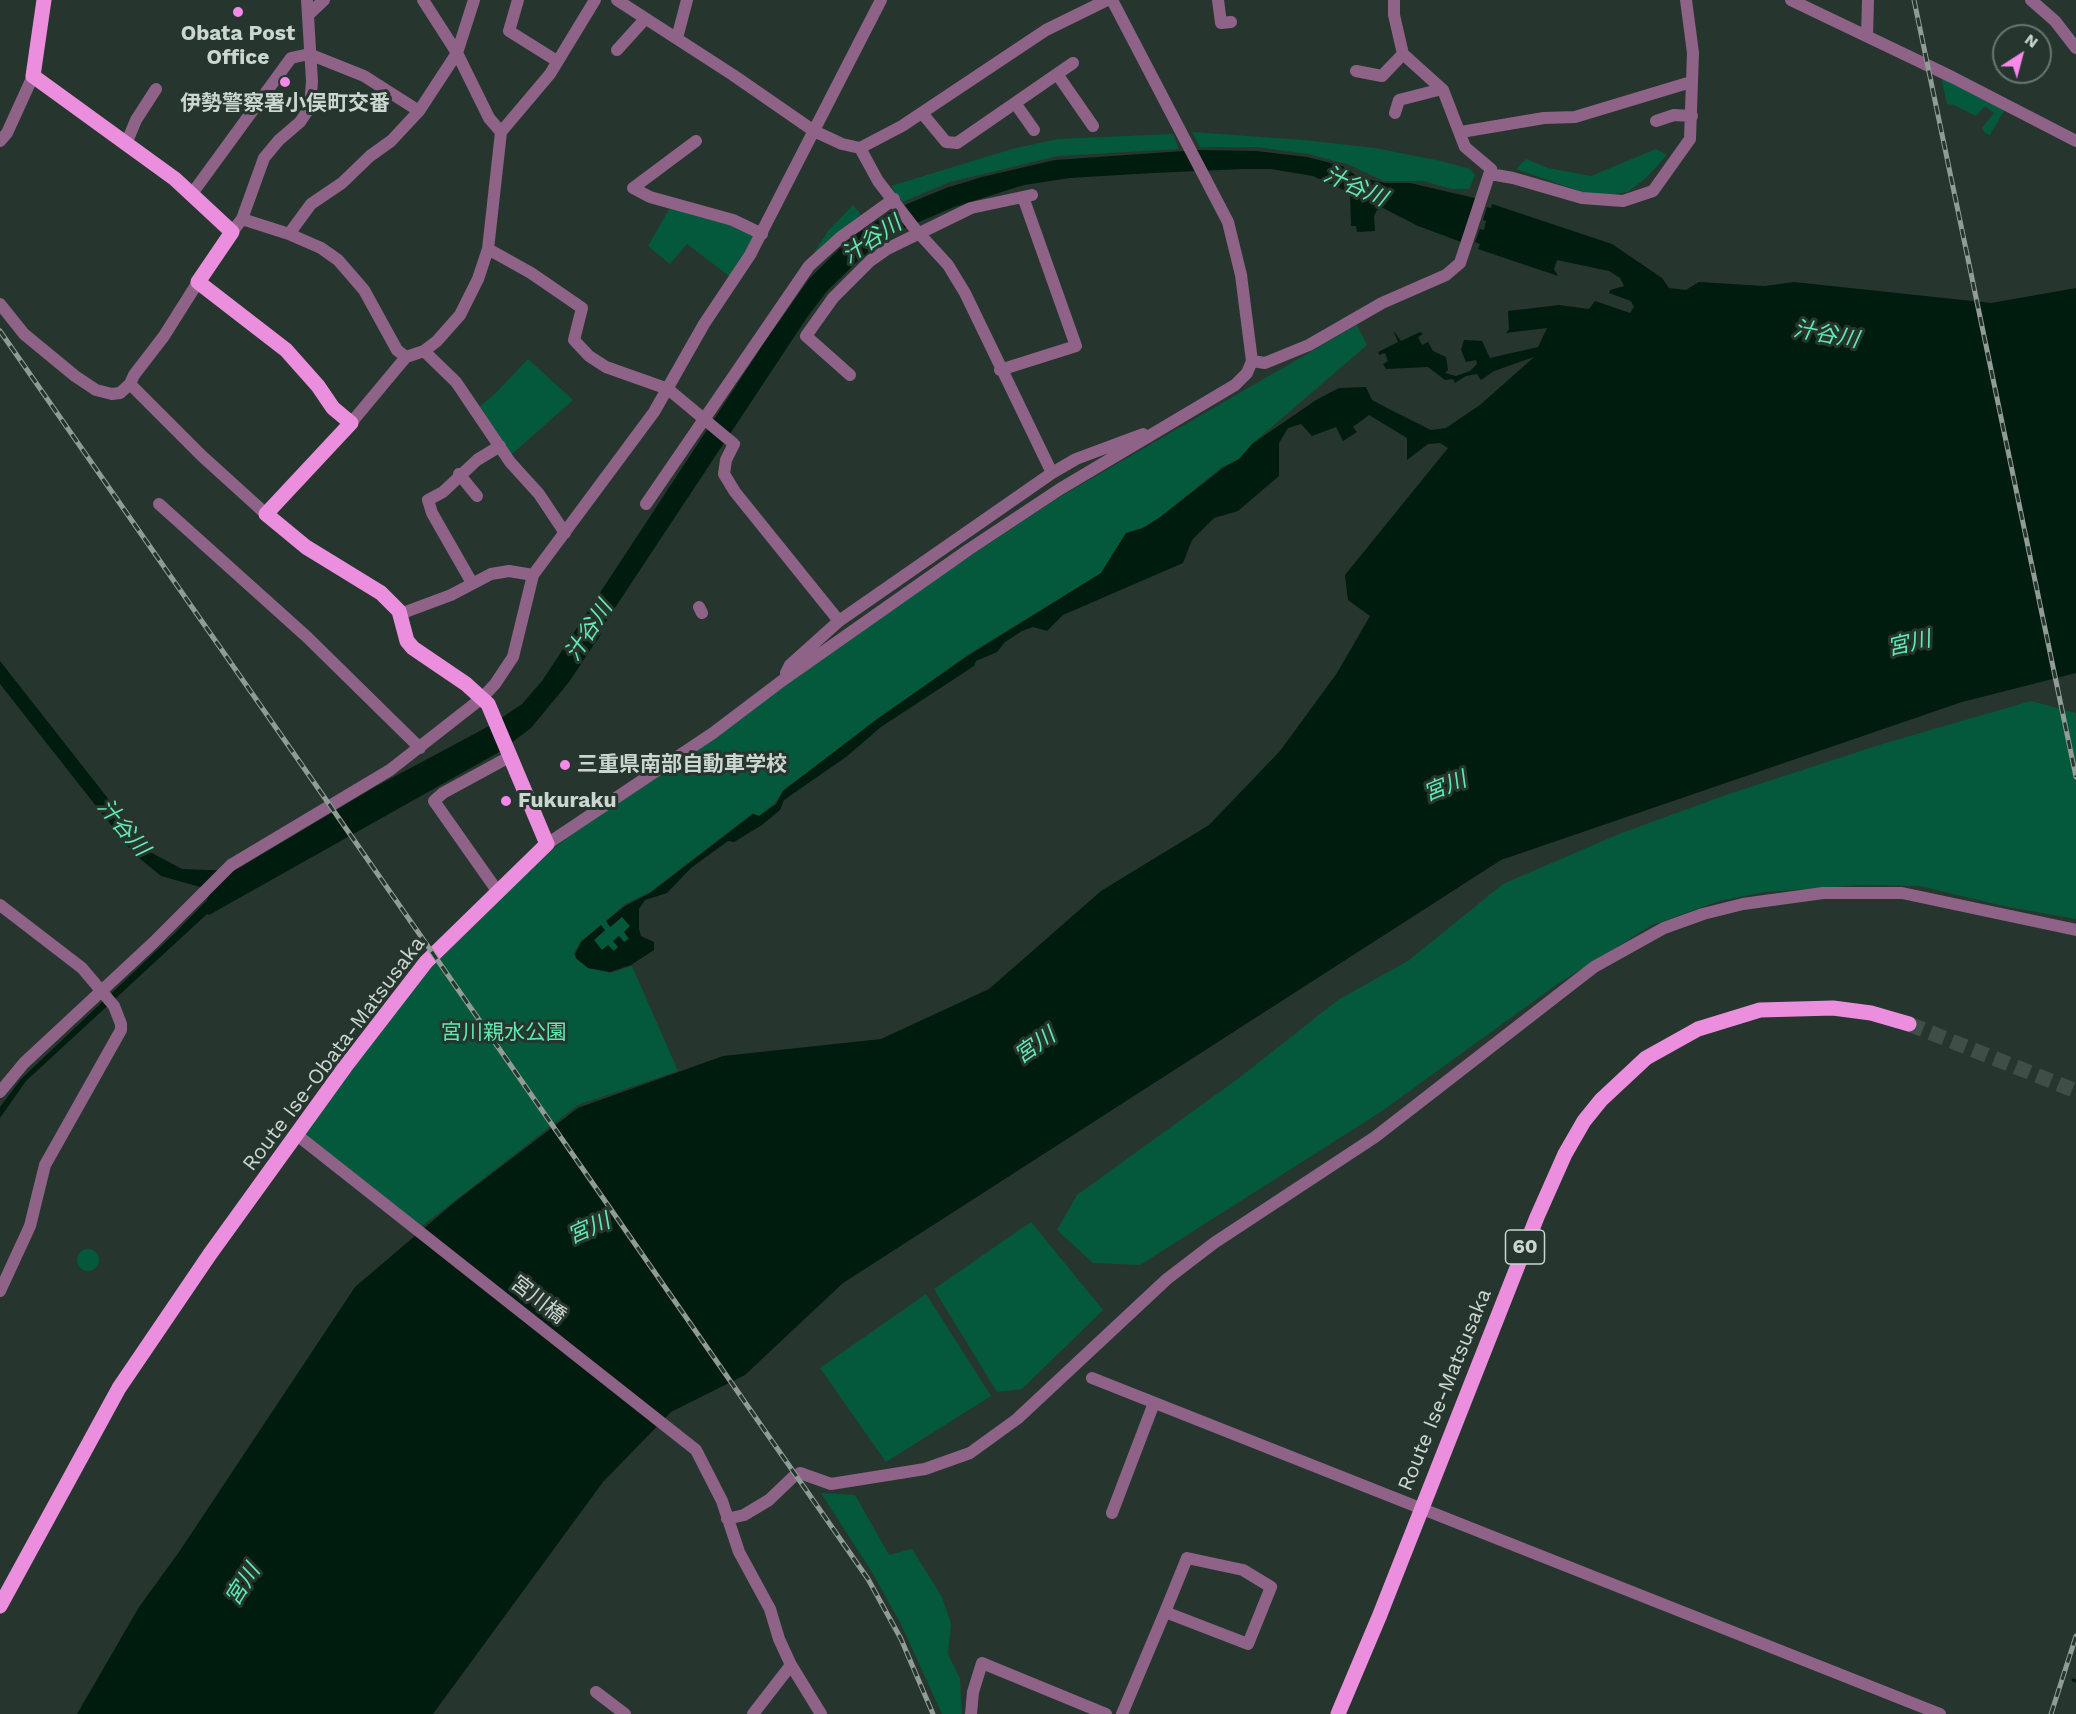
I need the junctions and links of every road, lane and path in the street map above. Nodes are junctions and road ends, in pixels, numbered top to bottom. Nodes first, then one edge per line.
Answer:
1 (44, 0) edge
2 (307, 0) edge
3 (324, 0) edge
4 (423, 0) edge
5 (474, 0) edge
6 (518, 0) edge
7 (595, 0) edge
8 (617, 0) edge
9 (687, 0) edge
10 (1107, 0) edge
11 (1112, 0) edge
12 (1218, 0) edge
13 (1394, 0) edge
14 (1686, 0) edge
15 (1791, 0) edge
16 (1868, 0) edge
17 (2031, 0) edge
18 (878, 1) edge
19 (308, 15) junction
20 (645, 19) junction
21 (1231, 22) dead end
22 (1867, 36) junction
23 (677, 38) junction
24 (2076, 48) edge
25 (617, 50) dead end
26 (457, 53) junction
27 (309, 54) junction
28 (1403, 54) junction
29 (557, 60) junction
30 (1073, 63) dead end
31 (1356, 71) dead end
32 (1057, 75) junction
33 (33, 76) junction
34 (1691, 82) junction
35 (156, 89) dead end
36 (1442, 89) junction
37 (1015, 103) junction
38 (418, 111) junction
39 (922, 113) junction
40 (1395, 113) dead end
41 (1692, 116) junction
42 (1656, 121) dead end
43 (1093, 126) dead end
44 (1034, 130) dead end
45 (814, 131) junction
46 (501, 132) junction
47 (1461, 132) junction
48 (0, 141) edge
49 (696, 141) dead end
50 (2076, 141) edge
51 (126, 144) junction
52 (860, 148) junction
53 (1490, 174) junction
54 (191, 195) junction
55 (896, 201) junction
56 (243, 219) junction
57 (916, 230) junction
58 (232, 232) junction
59 (289, 234) junction
60 (762, 234) junction
61 (488, 249) junction
62 (198, 282) junction
63 (0, 304) edge
64 (424, 351) junction
65 (405, 357) junction
66 (1252, 361) junction
67 (1000, 370) junction
68 (850, 375) dead end
69 (130, 384) junction
70 (668, 389) junction
71 (705, 419) junction
72 (351, 423) junction
73 (1156, 433) junction
74 (500, 446) junction
75 (1052, 473) junction
76 (459, 474) junction
77 (477, 496) dead end
78 (159, 504) dead end
79 (646, 504) dead end
80 (266, 514) junction
81 (566, 533) junction
82 (533, 575) junction
83 (472, 583) junction
84 (400, 614) junction
85 (839, 621) junction
86 (783, 680) junction
87 (482, 698) junction
88 (420, 748) junction
89 (511, 754) junction
90 (547, 844) junction
91 (498, 892) junction
92 (0, 905) edge
93 (2076, 930) edge
94 (101, 992) junction
95 (1909, 1024) tunnel mouth
96 (0, 1092) edge
97 (297, 1136) junction
98 (0, 1291) edge
99 (1092, 1378) dead end
100 (1154, 1403) junction
101 (1420, 1509) junction
102 (1112, 1513) dead end
103 (727, 1519) junction
104 (0, 1606) edge
105 (1165, 1612) junction
106 (791, 1665) junction
107 (596, 1692) dead end
108 (625, 1714) edge
109 (753, 1714) edge
110 (821, 1714) edge
111 (970, 1714) edge
112 (1106, 1714) edge
113 (1122, 1714) edge
114 (1338, 1714) edge
115 (1940, 1714) edge

1 - 33 main road
2 - 19 street
3 - 19 street
4 - 26 street
5 - 26 street
6 - 29 street
7 - 29 street
8 - 20 street
9 - 23 street
10 - 39 street
11 - 66 street
12 - 21 street
13 - 28 street
14 - 34 street
15 - 22 street
16 - 22 street
17 - 24 street
18 - 45 street
19 - 27 street
20 - 23 street
20 - 25 street
22 - 50 street
23 - 45 street
26 - 38 street
26 - 46 street
27 - 38 street
27 - 54 street
27 - 56 street
28 - 31 street
28 - 36 street
29 - 46 street
30 - 32 street
32 - 37 street
32 - 43 street
33 - 48 street
33 - 51 main road
34 - 41 street
34 - 47 street
35 - 51 street
36 - 40 street
36 - 47 street
37 - 39 street
37 - 44 street
38 - 59 street
39 - 52 street
41 - 42 street
41 - 53 street
45 - 52 street
45 - 60 street
46 - 61 street
47 - 53 street
49 - 60 street
51 - 54 main road
52 - 55 street
53 - 66 street
54 - 58 main road
55 - 57 street
55 - 71 street
56 - 58 street
56 - 59 street
57 - 67 street
57 - 67 street
57 - 68 street
58 - 62 main road
59 - 65 street
60 - 70 street
61 - 64 street
61 - 70 street
62 - 69 street
62 - 72 main road
63 - 69 street
64 - 65 street
64 - 74 street
65 - 72 street
66 - 73 street
67 - 75 street
69 - 80 street
70 - 71 street
70 - 81 street
71 - 79 street
71 - 85 street
72 - 80 main road
73 - 75 street
73 - 86 street
74 - 76 street
74 - 81 street
75 - 85 street
76 - 77 street
76 - 83 street
78 - 88 street
80 - 84 main road
81 - 82 street
82 - 83 street
82 - 87 street
83 - 84 street
84 - 87 main road
85 - 86 street
86 - 90 street
87 - 88 street
87 - 89 main road
88 - 94 street
89 - 90 main road
89 - 91 street
90 - 91 main road, Route Ise-Obata-Matsusaka
91 - 97 main road, Route Ise-Obata-Matsusaka
92 - 94 street
93 - 103 street
94 - 96 street
94 - 98 street
95 - 101 main road, Route Ise-Matsusaka / 60
97 - 103 street, 宮川橋
97 - 104 main road, Route Ise-Obata-Matsusaka
99 - 100 street
100 - 101 street
100 - 102 street
101 - 114 main road, Route Ise-Matsusaka / 60
101 - 115 street
103 - 106 street, 宮川橋
105 - 105 street
105 - 113 street
106 - 109 street
106 - 110 street, 宮川橋
107 - 108 street
111 - 112 street

